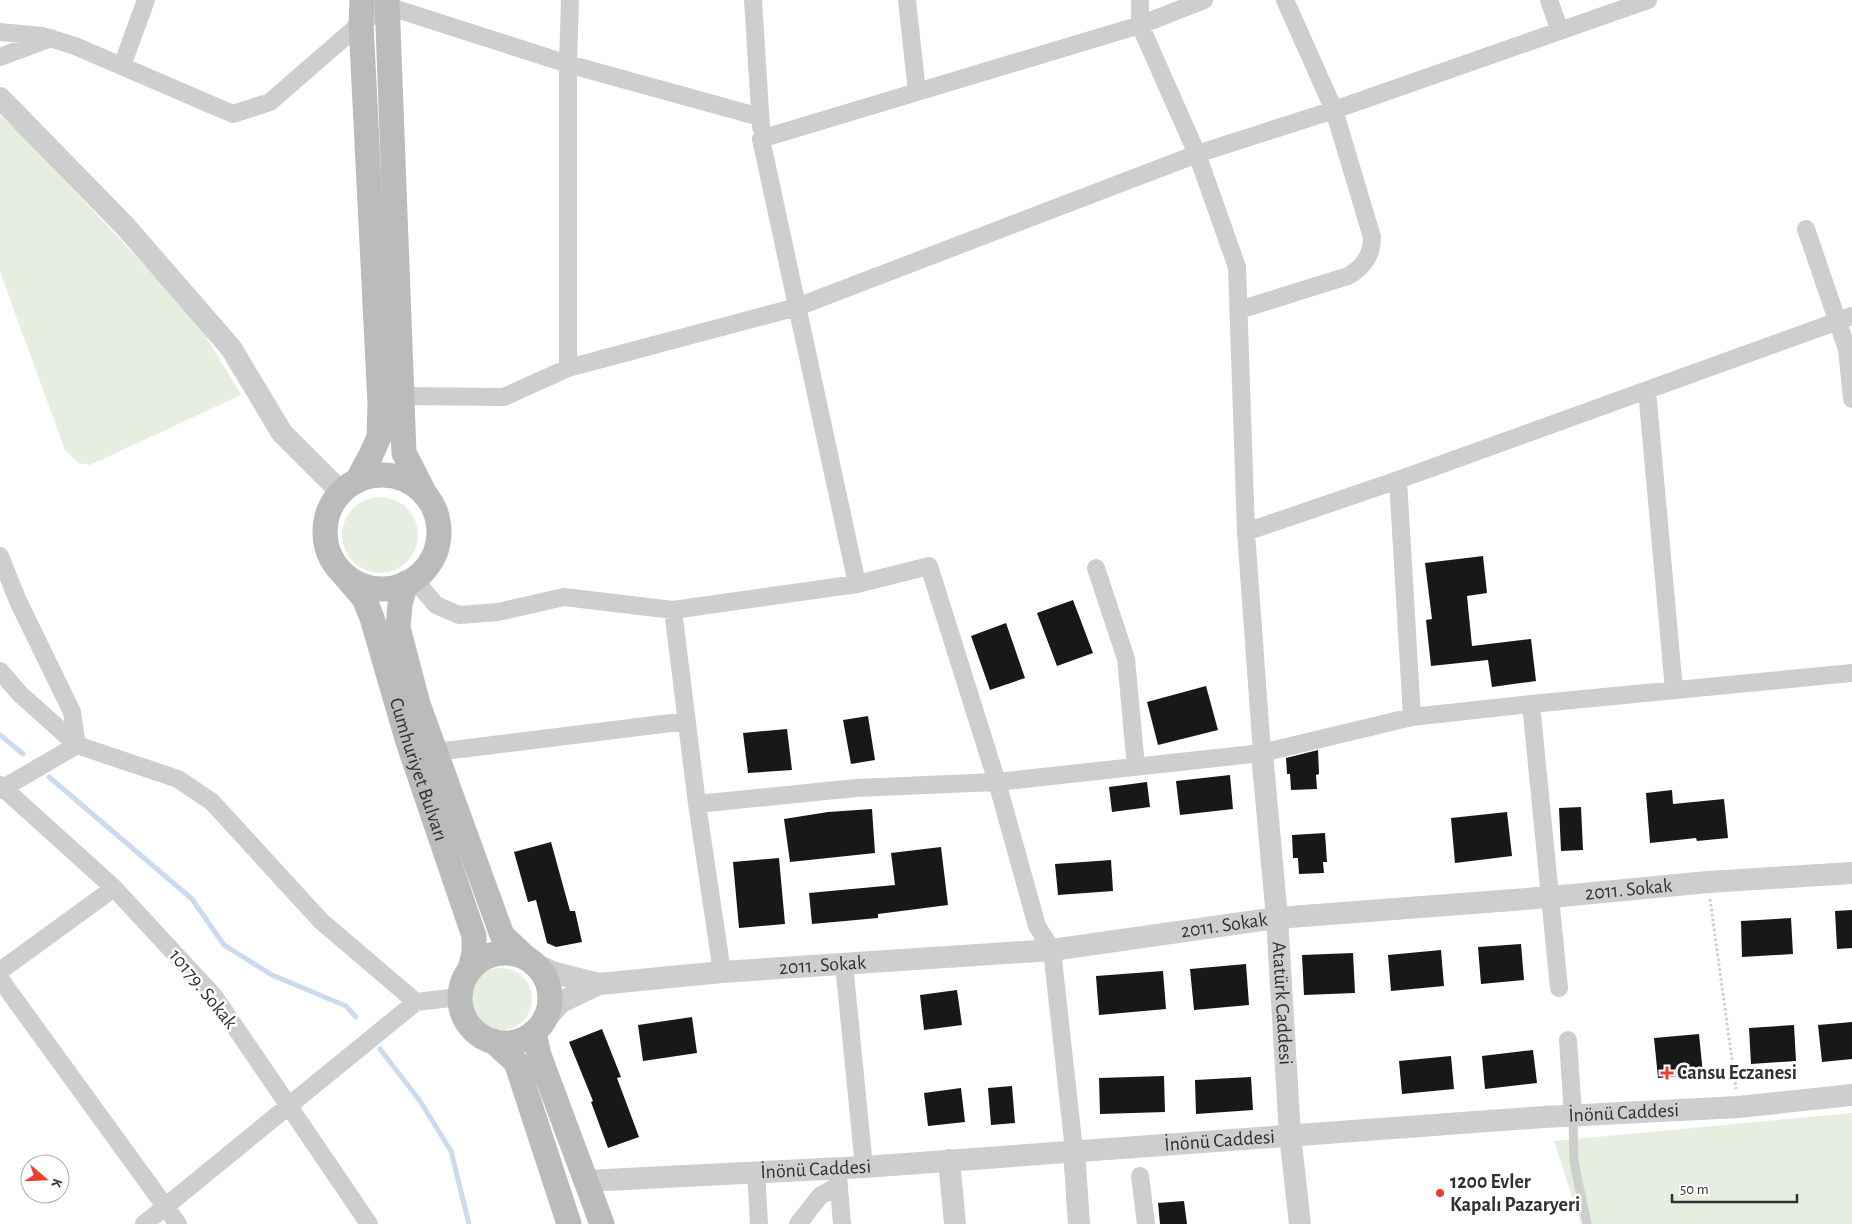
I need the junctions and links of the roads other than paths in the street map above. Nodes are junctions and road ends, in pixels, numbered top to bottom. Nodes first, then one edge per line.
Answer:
1 (146, 0) edge
2 (570, 0) edge
3 (753, 0) edge
4 (907, 0) edge
5 (1140, 0) edge
6 (1204, 0) edge
7 (1285, 0) edge
8 (1549, 0) edge
9 (1648, 0) edge
10 (387, 3) edge
11 (361, 11) edge
12 (1140, 24) junction
13 (1560, 31) junction
14 (0, 32) edge
15 (51, 38) junction
16 (0, 57) edge
17 (568, 64) junction
18 (122, 66) junction
19 (917, 92) junction
20 (0, 98) edge
21 (1334, 110) junction
22 (760, 117) junction
23 (761, 139) junction
24 (1197, 154) junction
25 (1806, 229) dead end
26 (797, 307) junction
27 (1238, 310) junction
28 (1845, 319) edge
29 (1849, 348) edge
30 (568, 368) junction
31 (1647, 390) junction
32 (402, 396) junction
33 (1852, 399) edge
34 (1398, 480) junction
35 (349, 486) junction
36 (426, 496) junction
37 (1246, 532) junction
38 (0, 556) edge
39 (1096, 568) dead end
40 (345, 576) junction
41 (410, 581) junction
42 (857, 584) junction
43 (673, 610) junction
44 (0, 671) edge
45 (1852, 672) edge
46 (1674, 690) junction
47 (1531, 704) junction
48 (1412, 717) junction
49 (687, 722) junction
50 (77, 745) junction
51 (436, 752) junction
52 (1262, 753) junction
53 (1136, 767) junction
54 (997, 782) junction
55 (1, 788) edge
56 (697, 804) junction
57 (1852, 873) edge
58 (114, 888) junction
59 (1551, 897) junction
60 (1277, 918) junction
61 (1052, 950) junction
62 (532, 961) junction
63 (844, 964) junction
64 (470, 969) junction
65 (0, 971) edge
66 (722, 972) junction
67 (0, 979) edge
68 (599, 984) junction
69 (1559, 988) dead end
70 (460, 997) junction
71 (416, 1002) junction
72 (539, 1027) junction
73 (1568, 1040) dead end
74 (493, 1042) junction
75 (1852, 1095) edge
76 (288, 1106) junction
77 (1573, 1115) junction
78 (1290, 1135) junction
79 (1074, 1150) junction
80 (949, 1160) junction
81 (864, 1167) junction
82 (756, 1172) junction
83 (1140, 1176) dead end
84 (838, 1177) junction
85 (586, 1182) junction
86 (166, 1206) junction
87 (144, 1224) edge
88 (178, 1224) edge
89 (369, 1224) edge
90 (569, 1224) edge
91 (602, 1224) edge
92 (759, 1224) edge
93 (798, 1224) edge
94 (842, 1224) edge
95 (956, 1224) edge
96 (1078, 1224) edge
97 (1146, 1224) edge
98 (1300, 1224) edge
99 (1587, 1224) edge

1 - 18 street
2 - 17 street
3 - 22 street
4 - 19 street
5 - 12 street
6 - 12 street
7 - 21 street
8 - 13 street
9 - 13 street
10 - 11 street
10 - 17 street
10 - 32 main road
11 - 18 street
11 - 35 main road
12 - 19 street
12 - 24 street
13 - 21 street
14 - 15 street
15 - 16 street
15 - 18 street
17 - 22 street
17 - 30 street
19 - 23 street
20 - 35 street
21 - 24 street
21 - 27 street
22 - 23 street
23 - 26 street
24 - 26 street
24 - 27 street
25 - 28 street
26 - 30 street
26 - 42 street
27 - 37 street
28 - 29 street
28 - 31 street
29 - 33 street
30 - 32 street
31 - 34 street
31 - 46 street
32 - 36 main road
34 - 37 street
34 - 48 street
35 - 36 main road
35 - 40 main road
36 - 41 main road
37 - 52 street
38 - 50 street
39 - 53 street
40 - 41 main road
40 - 64 main road, Cumhuriyet Bulvarı
41 - 43 street
41 - 51 main road
42 - 43 street
42 - 54 street
43 - 49 street
44 - 50 street
45 - 46 street
46 - 47 street
47 - 48 street
47 - 59 street
48 - 52 street
49 - 51 street
49 - 56 street
50 - 55 street
50 - 71 street
51 - 62 main road
52 - 53 street
52 - 60 street, Atatürk Caddesi
53 - 54 street
54 - 56 street
54 - 61 street
55 - 58 street, 10179. Sokak
56 - 66 street
57 - 59 street, 2011. Sokak
58 - 65 street
58 - 76 street, 10179. Sokak
59 - 60 street, 2011. Sokak
59 - 69 street
60 - 61 street, 2011. Sokak
60 - 78 street, Atatürk Caddesi
61 - 63 street, 2011. Sokak
61 - 79 street
62 - 64 main road
62 - 68 street
62 - 72 main road
63 - 66 street, 2011. Sokak
63 - 81 street
64 - 70 main road
66 - 68 street, 2011. Sokak
67 - 86 street
68 - 72 street
70 - 71 street
70 - 74 main road
71 - 76 street
72 - 74 main road
72 - 85 main road
73 - 77 street
74 - 90 main road
75 - 77 street, İnönü Caddesi
76 - 86 street
76 - 89 street, 10179. Sokak
77 - 78 street, İnönü Caddesi
77 - 99 lane
78 - 79 street, İnönü Caddesi
78 - 98 street, Atatürk Caddesi
79 - 80 street, İnönü Caddesi
79 - 96 street
80 - 81 street, İnönü Caddesi
80 - 95 street
81 - 84 street, İnönü Caddesi
82 - 84 street, İnönü Caddesi
82 - 85 street, İnönü Caddesi
82 - 92 street
83 - 97 street
84 - 93 street
84 - 94 street
85 - 91 main road
86 - 87 street
86 - 88 street

